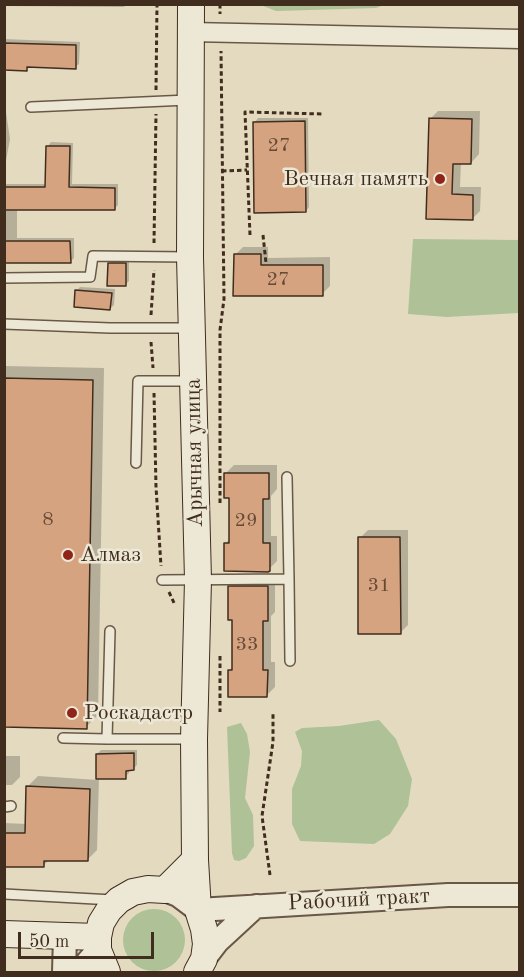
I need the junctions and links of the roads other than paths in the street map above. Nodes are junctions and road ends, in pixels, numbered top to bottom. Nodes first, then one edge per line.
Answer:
1 (190, 4) edge
2 (191, 32) junction
3 (519, 39) edge
4 (190, 100) junction
5 (31, 108) dead end
6 (190, 257) junction
7 (4, 278) edge
8 (4, 324) edge
9 (192, 328) junction
10 (193, 380) junction
11 (136, 464) dead end
12 (287, 477) dead end
13 (289, 579) junction
14 (162, 580) road end
15 (198, 580) junction
16 (110, 631) dead end
17 (290, 661) dead end
18 (63, 738) dead end
19 (107, 739) junction
20 (194, 740) junction
21 (195, 860) junction
22 (165, 890) junction
23 (4, 894) edge
24 (519, 895) edge
25 (119, 900) junction
26 (256, 906) junction
27 (198, 910) junction
28 (4, 934) edge
29 (65, 936) junction
30 (101, 953) edge
31 (201, 966) edge
32 (64, 972) edge
33 (79, 972) edge

1 - 2 main road, Арычная улица
2 - 3 street
2 - 4 main road, Арычная улица
4 - 5 lane
4 - 6 main road, Арычная улица
6 - 7 lane
6 - 9 main road, Арычная улица
8 - 9 lane
9 - 10 main road, Арычная улица
10 - 11 lane
10 - 15 main road, Арычная улица
12 - 13 lane
13 - 15 lane
13 - 17 lane
14 - 15 lane
15 - 20 main road, Арычная улица
16 - 19 lane
18 - 19 lane
19 - 20 lane
20 - 21 main road, Арычная улица
21 - 22 main road
21 - 27 main road, Арычная улица
22 - 25 main road
22 - 27 street
23 - 25 lane
24 - 26 street, Рабочий тракт
25 - 30 main road
26 - 27 street, Рабочий тракт
26 - 31 street
27 - 31 main road
28 - 29 main road
29 - 30 main road
29 - 32 street
30 - 33 street

